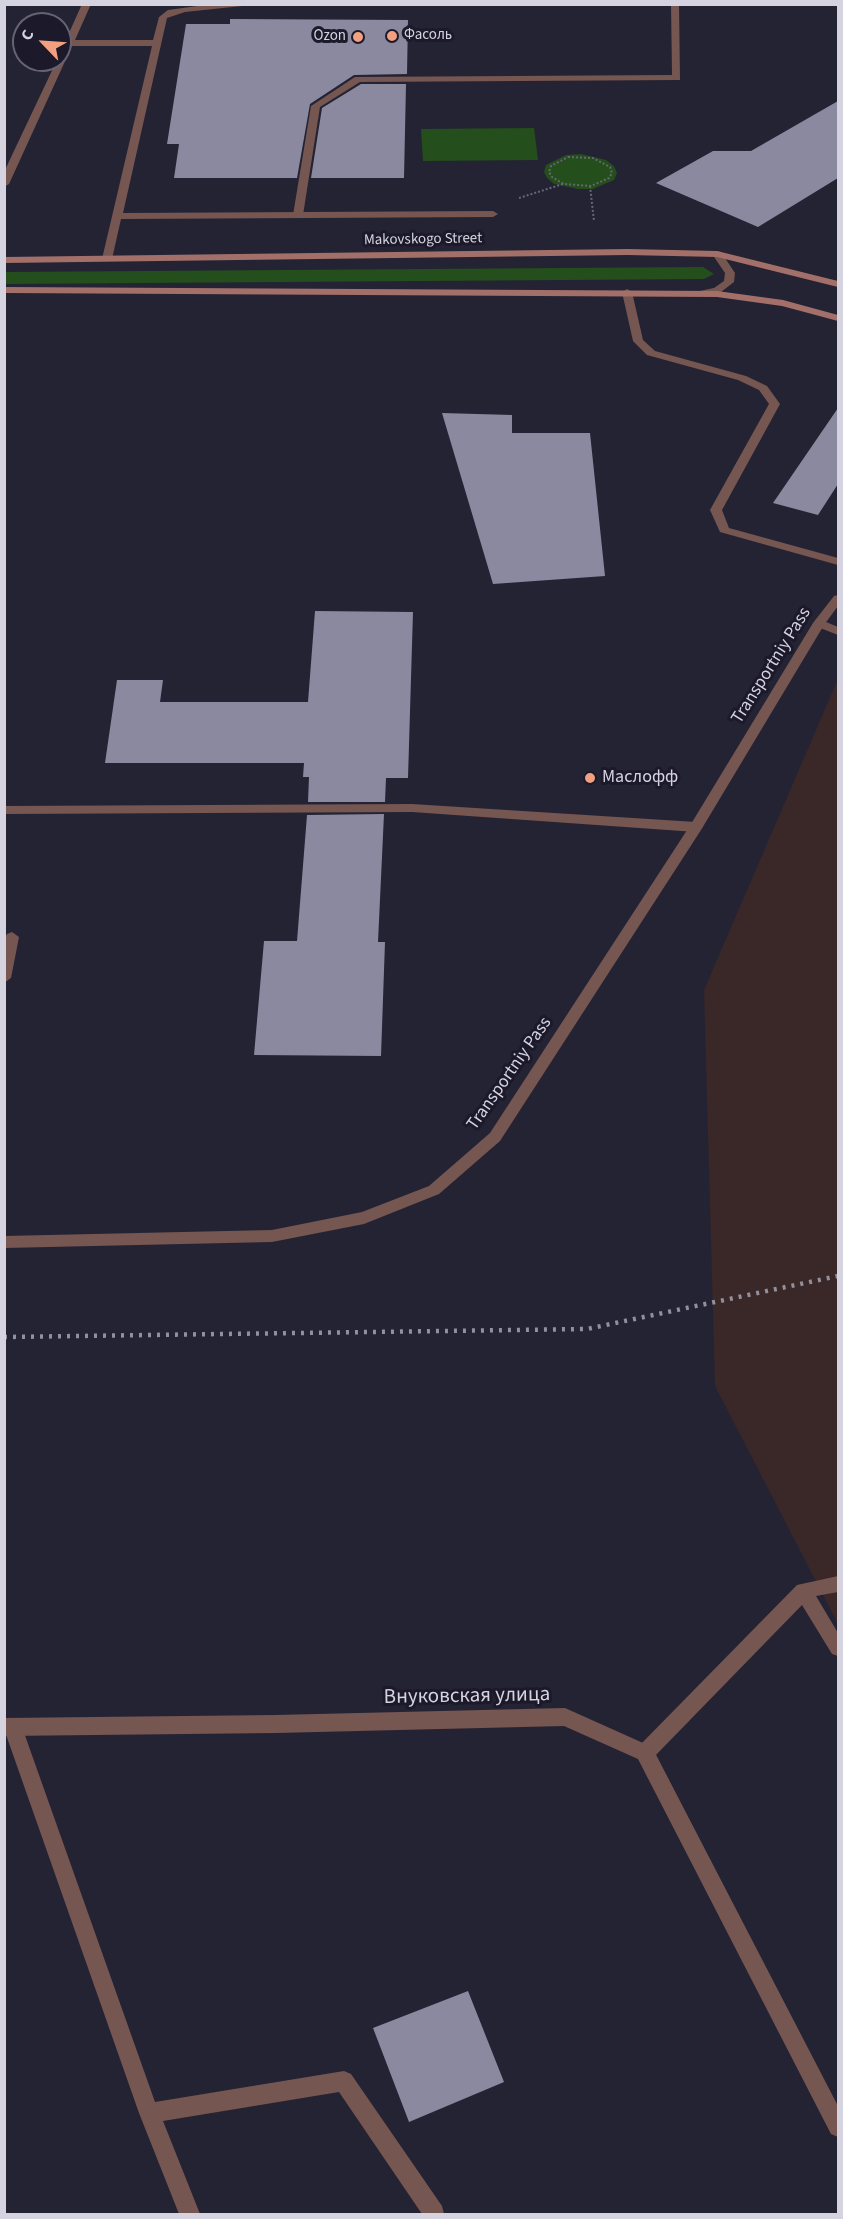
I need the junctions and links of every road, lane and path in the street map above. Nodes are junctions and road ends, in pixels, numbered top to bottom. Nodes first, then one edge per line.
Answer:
1 (87, 4) edge
2 (257, 4) edge
3 (675, 4) edge
4 (72, 38) edge
5 (72, 43) edge
6 (158, 43) junction
7 (56, 72) edge
8 (4, 184) edge
9 (564, 184) junction
10 (590, 186) junction
11 (493, 214) joint
12 (298, 215) junction
13 (117, 216) junction
14 (594, 226) dead end
15 (717, 254) junction
16 (107, 259) junction
17 (4, 260) edge
18 (838, 284) edge
19 (4, 290) edge
20 (627, 292) junction
21 (699, 294) junction
22 (838, 318) edge
23 (838, 562) edge
24 (838, 599) edge
25 (819, 623) junction
26 (838, 631) edge
27 (4, 810) edge
28 (696, 827) junction
29 (12, 937) dead end
30 (4, 978) edge
31 (4, 1242) edge
32 (838, 1584) edge
33 (803, 1591) junction
34 (838, 1648) edge
35 (9, 1727) edge
36 (645, 1754) junction
37 (149, 2113) junction
38 (838, 2127) edge
39 (189, 2214) edge
40 (434, 2214) edge

1 - 4 street
2 - 6 street
3 - 12 street
5 - 6 street
6 - 13 street
7 - 8 street
9 - 10 path
9 - 10 path
9 - 11 path
10 - 14 path
11 - 12 street
12 - 13 street
13 - 16 street
15 - 16 main road, Makovskogo Street
15 - 18 main road, Makovskogo Street
15 - 21 street
16 - 17 main road, Makovskogo Street
19 - 20 main road
20 - 21 main road
20 - 23 street
21 - 22 main road
24 - 25 street, Transportniy Pass
25 - 26 street
25 - 28 street, Transportniy Pass
27 - 28 street
28 - 31 street, Transportniy Pass
29 - 30 street
32 - 33 street
33 - 34 street
33 - 36 street
35 - 36 street, Внуковская улица
35 - 37 street
36 - 38 street
37 - 39 street
37 - 40 street

